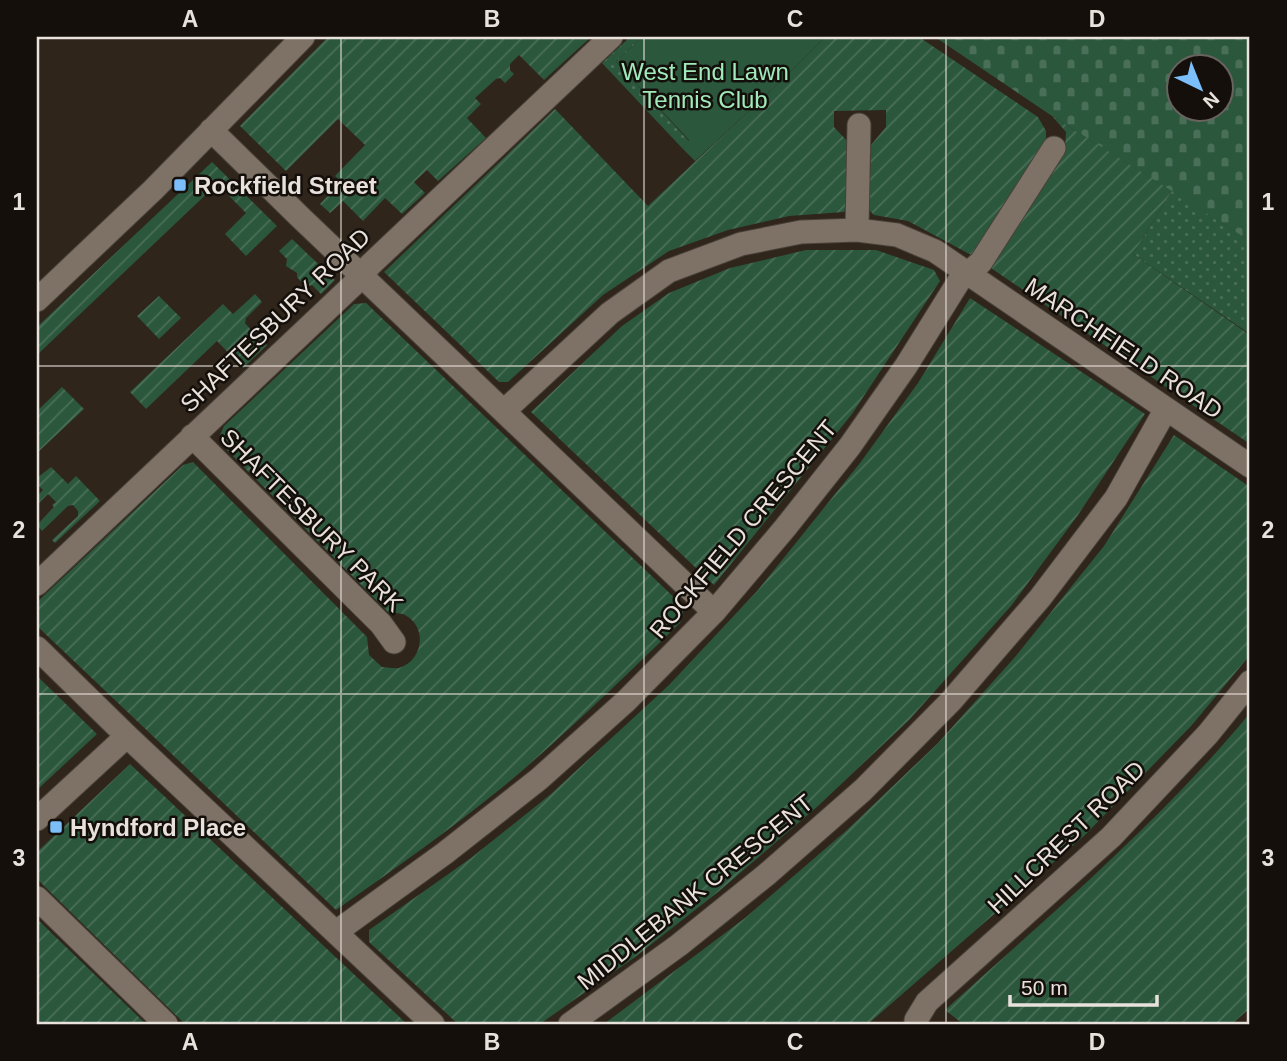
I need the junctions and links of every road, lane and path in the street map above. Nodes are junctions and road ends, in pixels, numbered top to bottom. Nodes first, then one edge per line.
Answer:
1 (303, 37) edge
2 (611, 37) edge
3 (859, 125) dead end
4 (211, 130) junction
5 (1054, 148) dead end
6 (857, 230) junction
7 (969, 273) junction
8 (361, 275) junction
9 (37, 300) edge
10 (1166, 409) junction
11 (504, 411) junction
12 (192, 436) junction
13 (1250, 466) edge
14 (37, 583) edge
15 (714, 612) junction
16 (394, 642) dead end
17 (37, 648) edge
18 (1250, 682) edge
19 (127, 736) junction
20 (37, 819) edge
21 (37, 898) edge
22 (336, 932) junction
23 (166, 1024) edge
24 (433, 1024) edge
25 (570, 1024) edge
26 (916, 1024) edge

1 - 4 street
2 - 8 street, SHAFTESBURY ROAD
3 - 6 street
4 - 8 street
4 - 9 street
5 - 7 street, ROCKFIELD CRESCENT
6 - 7 street, MARCHFIELD ROAD
6 - 11 street, MARCHFIELD ROAD
7 - 10 street, MARCHFIELD ROAD
7 - 15 street, ROCKFIELD CRESCENT
8 - 11 street
8 - 12 street, SHAFTESBURY ROAD
10 - 13 street, MARCHFIELD ROAD
10 - 25 street, MIDDLEBANK CRESCENT
11 - 15 street
12 - 14 street, SHAFTESBURY ROAD
12 - 16 street, SHAFTESBURY PARK
15 - 22 street, ROCKFIELD CRESCENT
17 - 19 street
18 - 26 street, HILLCREST ROAD
19 - 20 street
19 - 22 street
21 - 23 street
22 - 24 street

